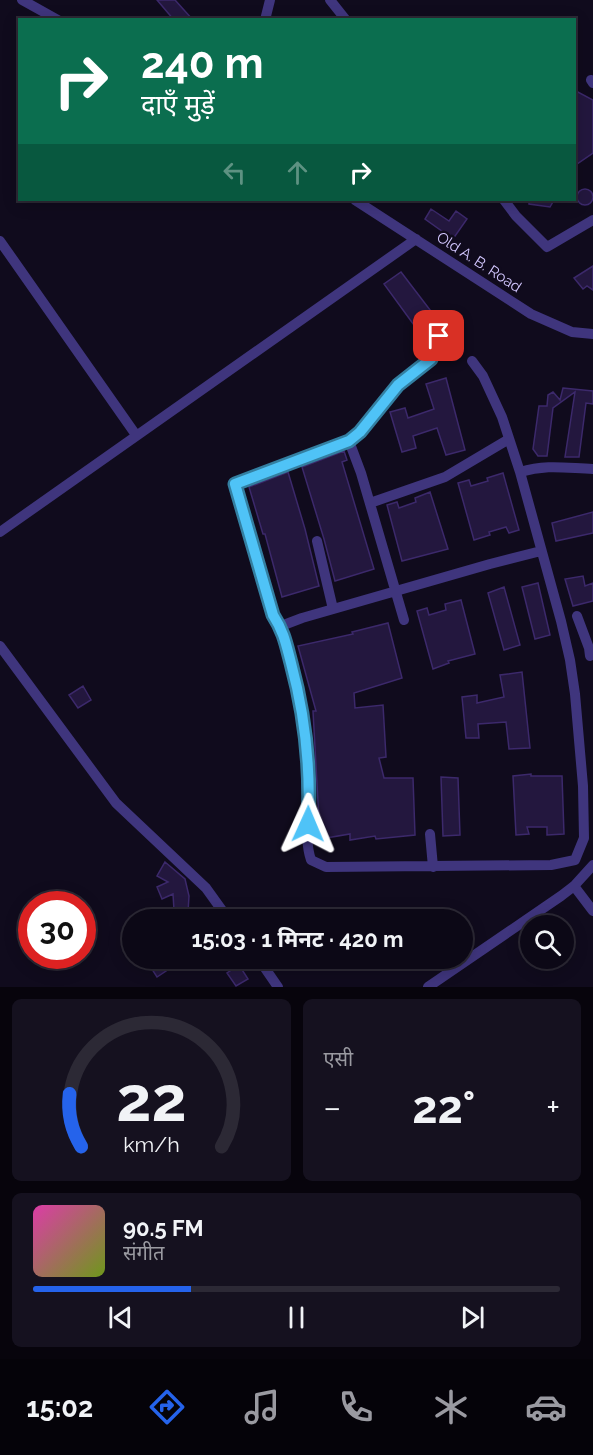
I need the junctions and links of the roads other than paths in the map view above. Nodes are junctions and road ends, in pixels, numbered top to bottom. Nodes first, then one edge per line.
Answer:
1 (22, 0) edge
2 (270, 0) edge
3 (330, 0) edge
4 (54, 18) edge
5 (266, 18) edge
6 (344, 18) edge
7 (357, 201) edge
8 (505, 201) edge
9 (589, 223) edge
10 (593, 234) edge
11 (416, 239) junction
12 (0, 241) edge
13 (593, 334) edge
14 (439, 336) dead end
15 (472, 361) dead end
16 (136, 435) junction
17 (509, 439) junction
18 (349, 441) junction
19 (593, 469) edge
20 (520, 472) junction
21 (370, 503) junction
22 (0, 532) edge
23 (317, 541) dead end
24 (542, 551) junction
25 (396, 591) junction
26 (333, 609) junction
27 (577, 616) dead end
28 (404, 620) dead end
29 (281, 626) junction
30 (0, 646) edge
31 (592, 656) edge
32 (575, 658) dead end
33 (430, 834) dead end
34 (593, 865) edge
35 (433, 867) junction
36 (574, 886) junction
37 (221, 909) edge
38 (593, 911) edge
39 (266, 969) edge
40 (278, 987) edge
41 (428, 987) edge

1 - 4 street
2 - 5 street
3 - 6 street
7 - 11 street, Old A. B. Road
8 - 9 street
9 - 10 street
11 - 13 street, Old A. B. Road
11 - 16 street
12 - 16 street
14 - 18 street
15 - 17 street
16 - 22 street
17 - 20 street
17 - 21 street
18 - 21 street
18 - 29 street
19 - 20 street
20 - 24 street
21 - 25 street
23 - 26 street
24 - 25 street
24 - 35 street
25 - 26 street
25 - 28 street
26 - 29 street
27 - 31 street
29 - 35 street
30 - 37 street
31 - 32 street
33 - 35 street
34 - 36 street
36 - 38 street
36 - 41 street
39 - 40 street

